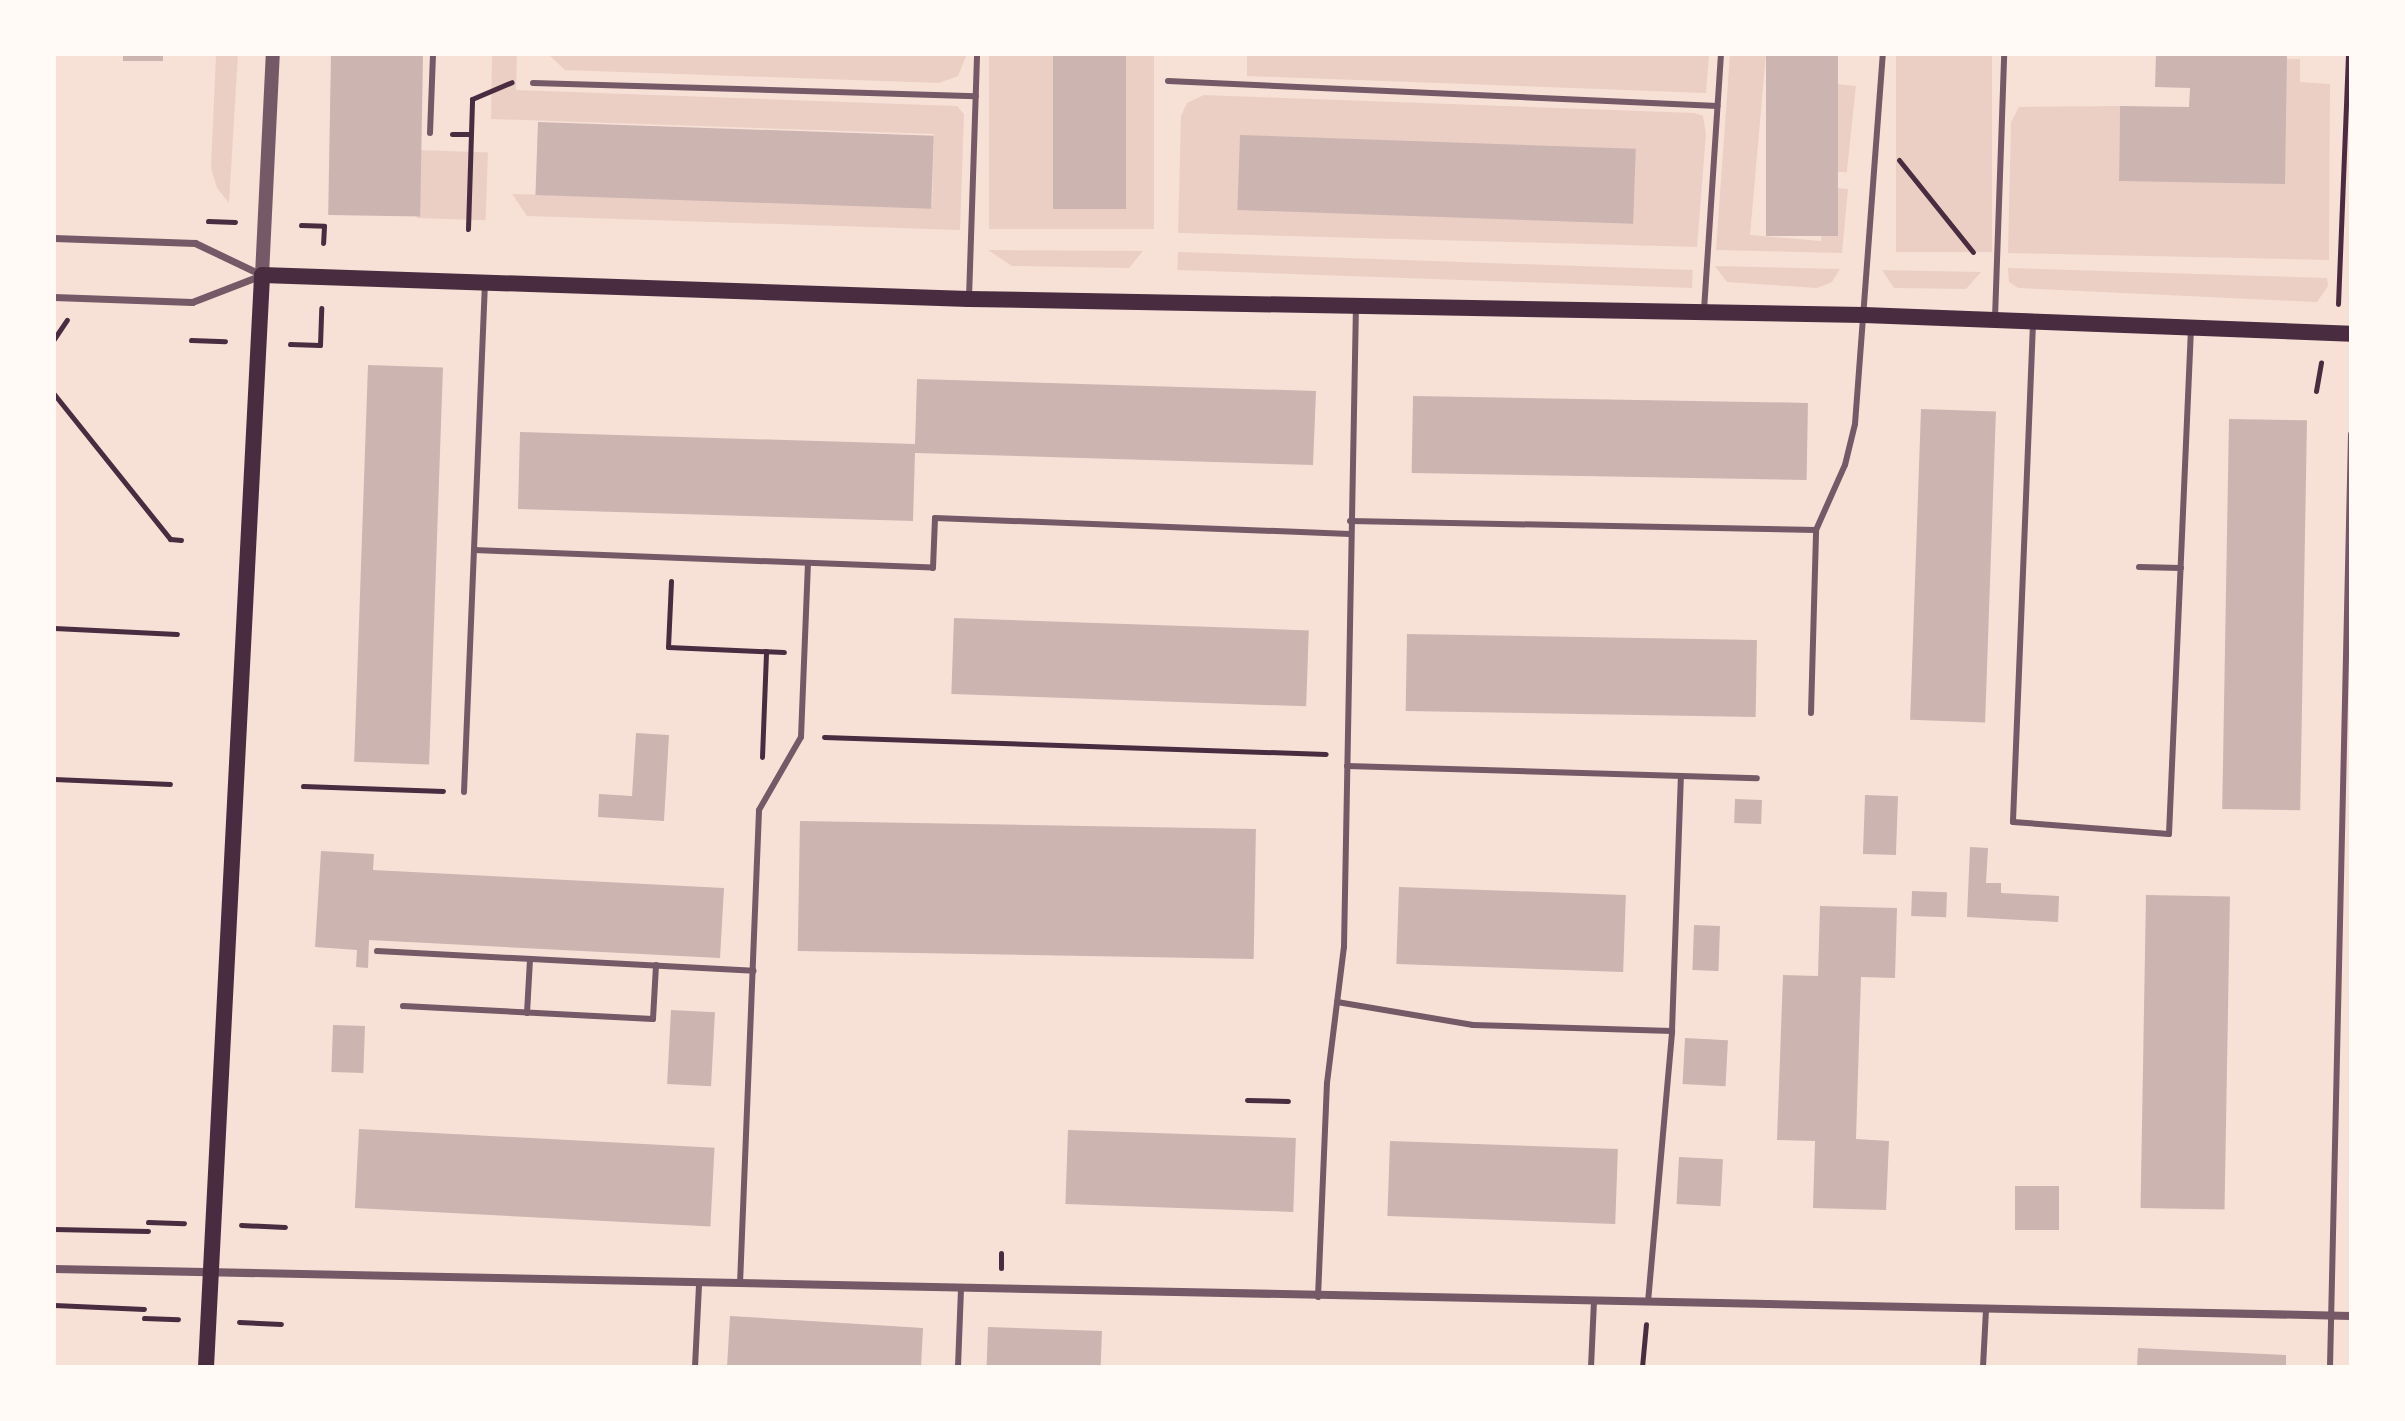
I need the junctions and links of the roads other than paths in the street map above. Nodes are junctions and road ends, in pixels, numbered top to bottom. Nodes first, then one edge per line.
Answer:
1 (273, 54) edge
2 (433, 54) edge
3 (977, 54) edge
4 (1721, 54) edge
5 (1883, 54) edge
6 (2004, 54) edge
7 (1168, 81) dead end
8 (533, 83) road end
9 (976, 96) junction
10 (1717, 106) junction
11 (430, 133) dead end
12 (54, 238) edge
13 (262, 275) junction
14 (485, 283) junction
15 (54, 297) edge
16 (969, 299) junction
17 (1356, 307) junction
18 (1704, 314) junction
19 (1864, 315) junction
20 (1995, 322) junction
21 (2033, 323) junction
22 (2191, 329) junction
23 (2351, 334) edge
24 (2351, 434) edge
25 (1350, 521) junction
26 (2350, 521) edge
27 (1816, 530) junction
28 (1350, 534) junction
29 (474, 550) junction
30 (808, 563) junction
31 (2139, 567) dead end
32 (2181, 568) junction
33 (1811, 713) dead end
34 (1347, 766) junction
35 (1681, 776) junction
36 (1757, 778) dead end
37 (464, 792) road end
38 (377, 951) dead end
39 (530, 959) junction
40 (656, 965) junction
41 (753, 971) junction
42 (1337, 1002) junction
43 (403, 1006) dead end
44 (527, 1013) junction
45 (1672, 1031) junction
46 (54, 1269) edge
47 (211, 1275) junction
48 (699, 1284) junction
49 (740, 1285) junction
50 (961, 1290) junction
51 (1318, 1297) junction
52 (1594, 1301) junction
53 (1648, 1302) junction
54 (1986, 1309) junction
55 (2332, 1316) junction
56 (2351, 1316) edge
57 (206, 1367) edge
58 (695, 1367) edge
59 (958, 1367) edge
60 (1591, 1367) edge
61 (1983, 1367) edge
62 (2330, 1367) edge

1 - 13 street
2 - 11 lane
3 - 9 lane
4 - 10 lane
5 - 19 lane
6 - 20 lane
7 - 10 lane
8 - 9 lane
9 - 16 lane
10 - 18 lane
12 - 13 street
13 - 14 main road
13 - 15 street
13 - 47 main road
14 - 16 main road
14 - 29 lane
16 - 17 main road
17 - 18 main road
17 - 25 lane
18 - 19 main road
19 - 20 main road
19 - 27 lane
20 - 21 main road
21 - 22 main road
21 - 32 lane
22 - 23 main road
22 - 32 lane
24 - 26 lane
25 - 27 lane
25 - 28 lane
26 - 55 lane
27 - 33 lane
28 - 30 lane
28 - 34 lane
29 - 30 lane
29 - 37 lane
30 - 41 lane
31 - 32 lane
34 - 35 lane
34 - 42 lane
35 - 36 lane
35 - 45 lane
38 - 39 lane
39 - 40 lane
39 - 44 lane
40 - 41 lane
40 - 44 lane
41 - 49 lane
42 - 45 lane
42 - 51 lane
43 - 44 lane
45 - 53 lane
46 - 47 street
47 - 48 street
47 - 57 main road
48 - 49 street
48 - 58 lane
49 - 50 street
50 - 51 street
50 - 59 lane
51 - 52 street
52 - 53 street
52 - 60 lane
53 - 54 street
54 - 55 street
54 - 61 lane
55 - 56 street
55 - 62 lane

